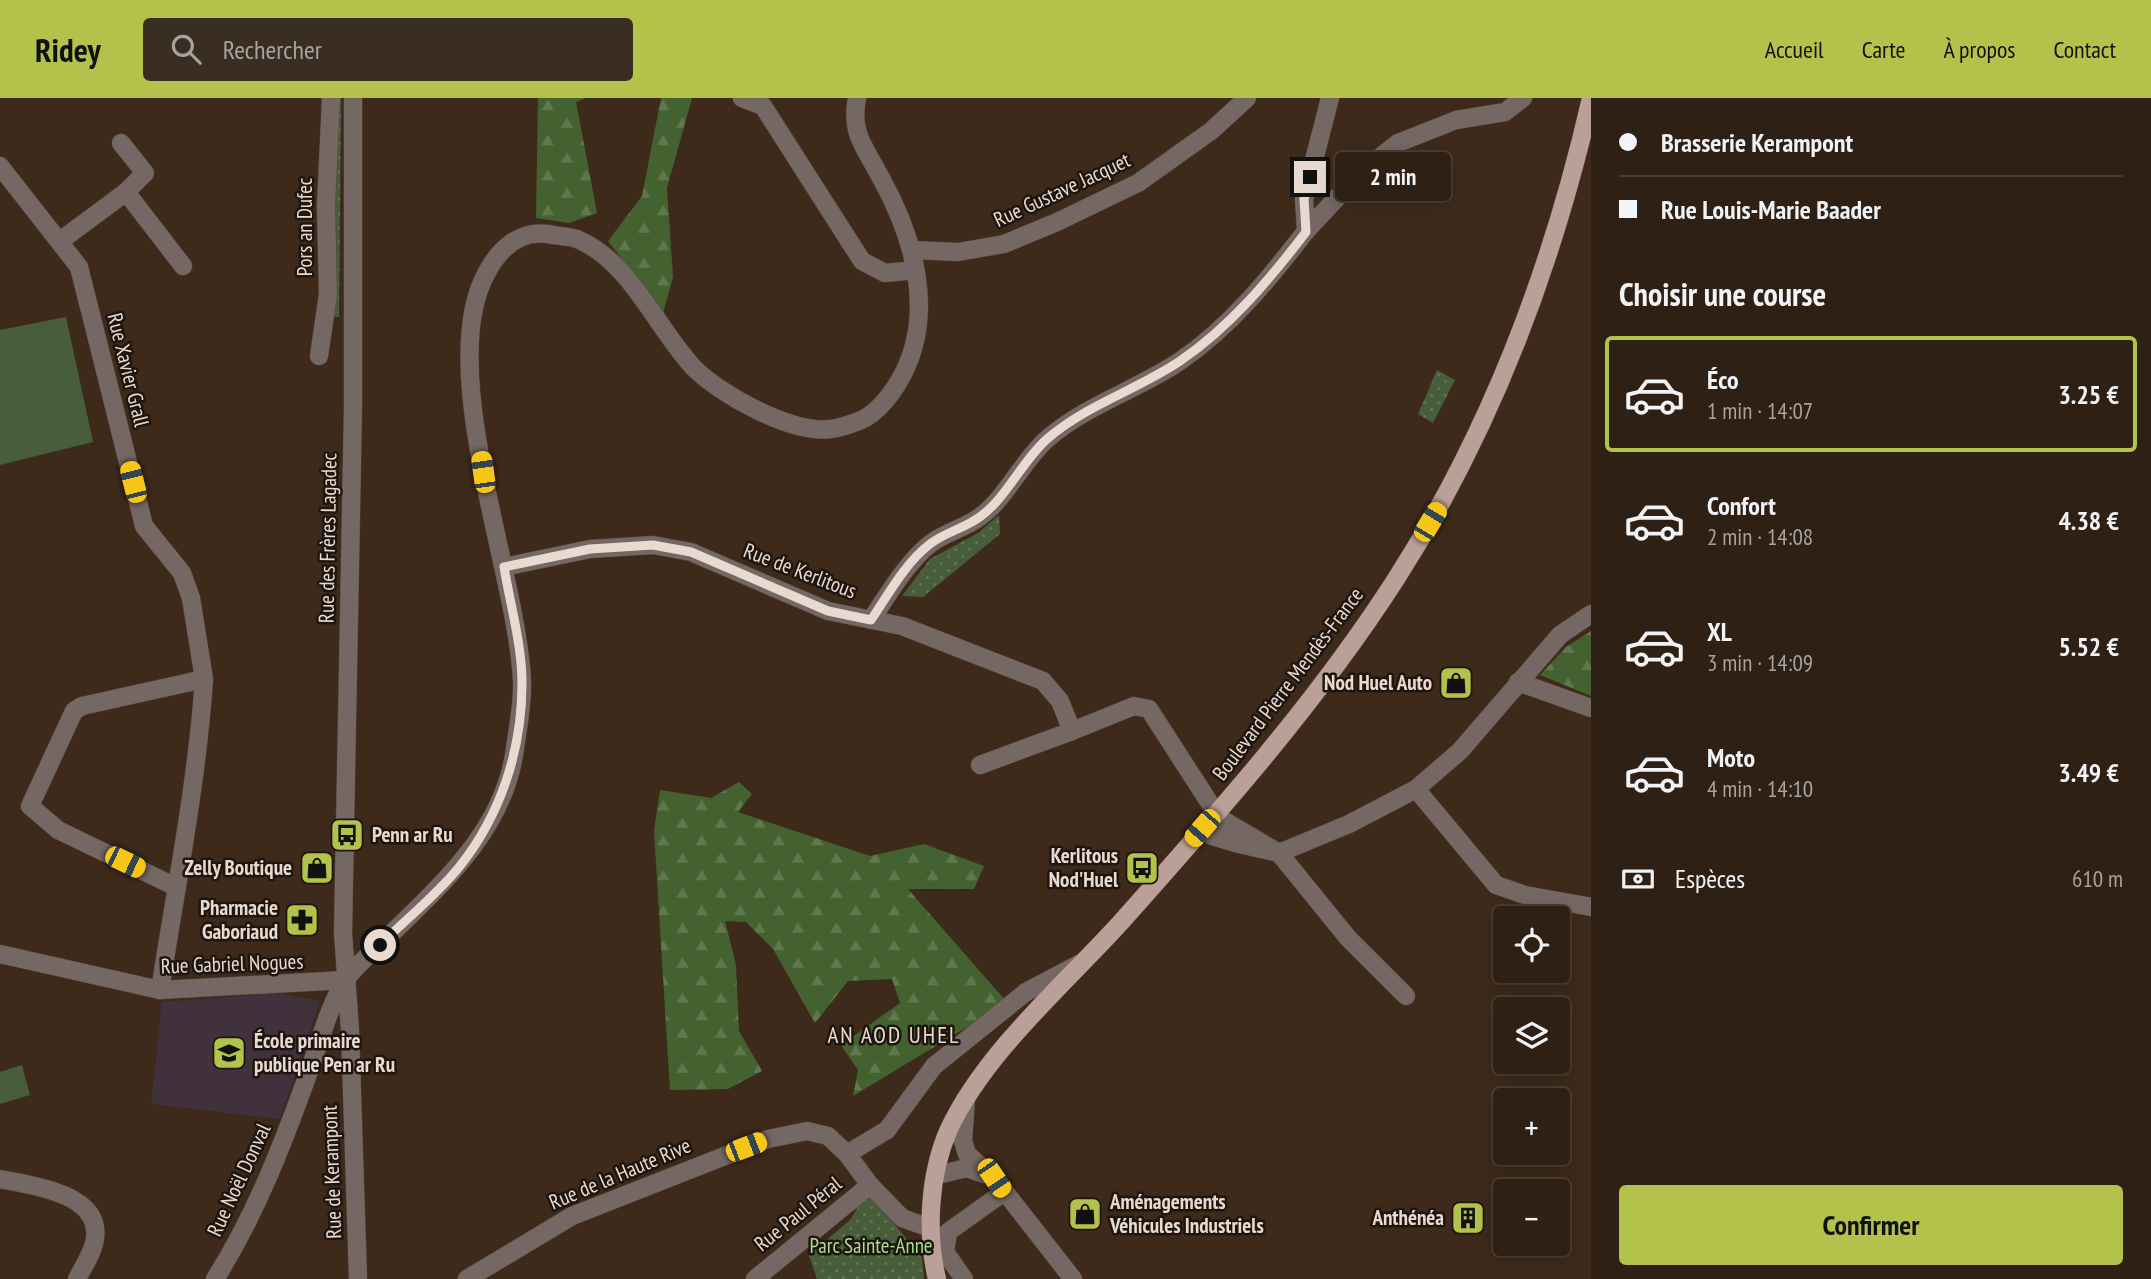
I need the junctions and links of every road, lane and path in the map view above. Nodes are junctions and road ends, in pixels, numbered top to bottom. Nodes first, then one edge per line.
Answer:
1 (331, 98) edge
2 (353, 98) edge
3 (742, 98) edge
4 (857, 98) edge
5 (1247, 98) edge
6 (1330, 98) edge
7 (1523, 98) edge
8 (1591, 98) edge
9 (121, 143) dead end
10 (0, 166) edge
11 (126, 192) junction
12 (1306, 232) junction
13 (60, 241) junction
14 (912, 250) junction
15 (183, 266) dead end
16 (915, 270) junction
17 (320, 356) dead end
18 (504, 567) junction
19 (1591, 614) edge
20 (871, 620) junction
21 (204, 679) junction
22 (1518, 682) junction
23 (1591, 708) edge
24 (1072, 730) junction
25 (980, 765) dead end
26 (1416, 789) junction
27 (1216, 813) junction
28 (1202, 828) junction
29 (1279, 853) junction
30 (176, 887) junction
31 (1591, 907) edge
32 (0, 954) edge
33 (1085, 961) junction
34 (345, 980) junction
35 (160, 990) junction
36 (1406, 996) dead end
37 (966, 1099) junction
38 (847, 1154) junction
39 (936, 1175) junction
40 (0, 1179) edge
41 (870, 1185) junction
42 (999, 1185) junction
43 (930, 1228) junction
44 (77, 1279) edge
45 (215, 1279) edge
46 (358, 1279) edge
47 (467, 1279) edge
48 (755, 1279) edge
49 (937, 1279) edge
50 (964, 1279) edge
51 (1073, 1279) edge

1 - 17 street, Pors an Dufec
2 - 34 street, Rue des Frères Lagadec
3 - 16 street
4 - 14 street
5 - 14 street, Rue Gustave Jacquet
6 - 12 street
7 - 12 street
8 - 27 main road, Boulevard Pierre Mendès-France
9 - 11 street
10 - 13 street, Rue Xavier Grall
11 - 13 street
11 - 15 street
12 - 20 street
13 - 21 street, Rue Xavier Grall
14 - 16 street
16 - 18 street
18 - 20 street, Rue de Kerlitous
18 - 34 street
19 - 22 street
20 - 24 street, Rue de Kerlitous
21 - 30 street, Rue Xavier Grall
21 - 30 street
22 - 23 street
22 - 26 street
24 - 25 street
24 - 27 street
26 - 29 street
26 - 31 street
27 - 28 main road, Boulevard Pierre Mendès-France
27 - 29 street
28 - 29 street
28 - 33 main road, Boulevard Pierre Mendès-France
29 - 36 street
30 - 35 street, Rue Xavier Grall
32 - 35 street, Rue Gabriel Nogues
33 - 37 main road, Boulevard Pierre Mendès-France
33 - 38 street
34 - 35 street, Rue Gabriel Nogues
34 - 45 street, Rue Noël Donval
34 - 46 street, Rue de Kerampont
37 - 39 main road, Boulevard Pierre Mendès-France
37 - 42 street
38 - 41 street, Rue de la Haute Rive
38 - 47 street, Rue de la Haute Rive
39 - 42 street
39 - 43 main road, Boulevard Pierre Mendès-France
40 - 44 street
41 - 43 street, Rue de la Haute Rive
41 - 48 street, Rue Paul Péral
42 - 50 street
42 - 51 street
43 - 49 main road, Boulevard Pierre Mendès-France

